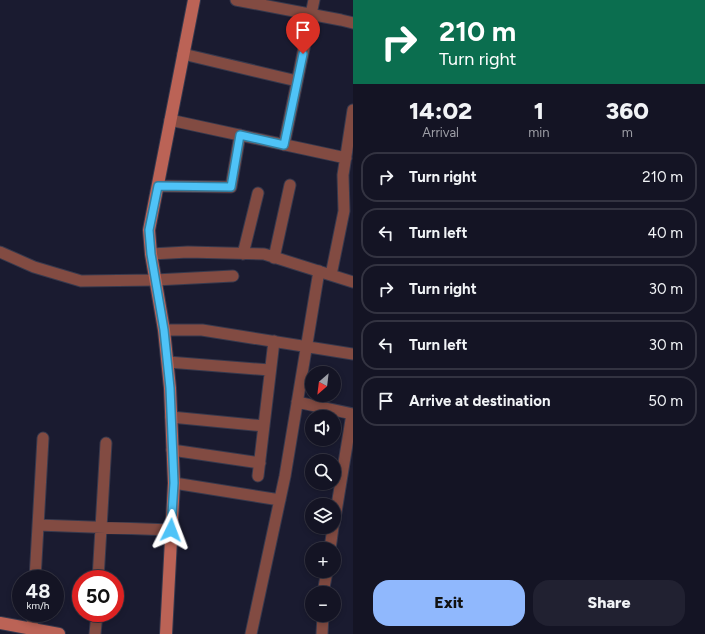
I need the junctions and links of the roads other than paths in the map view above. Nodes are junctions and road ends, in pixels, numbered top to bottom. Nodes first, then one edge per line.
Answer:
1 (194, 0) edge
2 (236, 0) edge
3 (314, 0) edge
4 (312, 14) junction
5 (353, 23) edge
6 (184, 54) junction
7 (297, 81) junction
8 (353, 110) edge
9 (170, 120) junction
10 (240, 135) junction
11 (284, 145) junction
12 (346, 158) junction
13 (158, 186) junction
14 (290, 186) dead end
15 (258, 193) dead end
16 (0, 252) edge
17 (151, 254) junction
18 (243, 254) junction
19 (274, 258) junction
20 (319, 271) junction
21 (331, 275) junction
22 (233, 276) dead end
23 (155, 280) junction
24 (353, 282) edge
25 (164, 330) junction
26 (274, 341) junction
27 (306, 346) junction
28 (353, 354) edge
29 (168, 362) junction
30 (270, 370) junction
31 (297, 402) junction
32 (352, 414) edge
33 (171, 417) junction
34 (264, 426) junction
35 (43, 438) dead end
36 (106, 443) dead end
37 (172, 450) junction
38 (260, 463) junction
39 (258, 476) dead end
40 (174, 483) junction
41 (338, 498) edge
42 (280, 500) junction
43 (38, 526) junction
44 (101, 528) junction
45 (171, 530) junction
46 (36, 570) edge
47 (99, 570) edge
48 (32, 622) edge
49 (96, 622) edge
50 (323, 622) edge
51 (0, 623) edge
52 (32, 629) junction
53 (59, 634) edge
54 (95, 634) edge
55 (166, 634) edge
56 (251, 634) edge
57 (322, 634) edge

1 - 6 main road
2 - 4 street
3 - 4 street
4 - 5 street
4 - 7 street
6 - 7 street
6 - 9 main road
7 - 11 street
8 - 12 street
9 - 10 street
9 - 13 main road
10 - 11 street
10 - 13 street
11 - 12 street
12 - 21 street
13 - 17 main road
14 - 19 street
15 - 18 street
16 - 23 street
17 - 18 street
17 - 23 main road
18 - 19 street
19 - 20 street
20 - 21 street
20 - 27 street
21 - 24 street
22 - 23 street
23 - 25 main road
25 - 26 street
25 - 29 main road
26 - 27 street
26 - 30 street
27 - 28 street
27 - 31 street
29 - 30 street
29 - 33 main road
30 - 34 street
31 - 32 street
31 - 42 street
32 - 41 street
33 - 34 street
33 - 37 main road
34 - 38 street
35 - 43 street
36 - 44 street
37 - 38 street
37 - 40 main road
38 - 39 street
40 - 42 street
40 - 45 main road
42 - 56 street
43 - 44 street
43 - 46 street
44 - 45 street
44 - 47 street
45 - 55 main road
48 - 52 street
49 - 54 street
50 - 57 street
51 - 52 main road
52 - 53 main road

